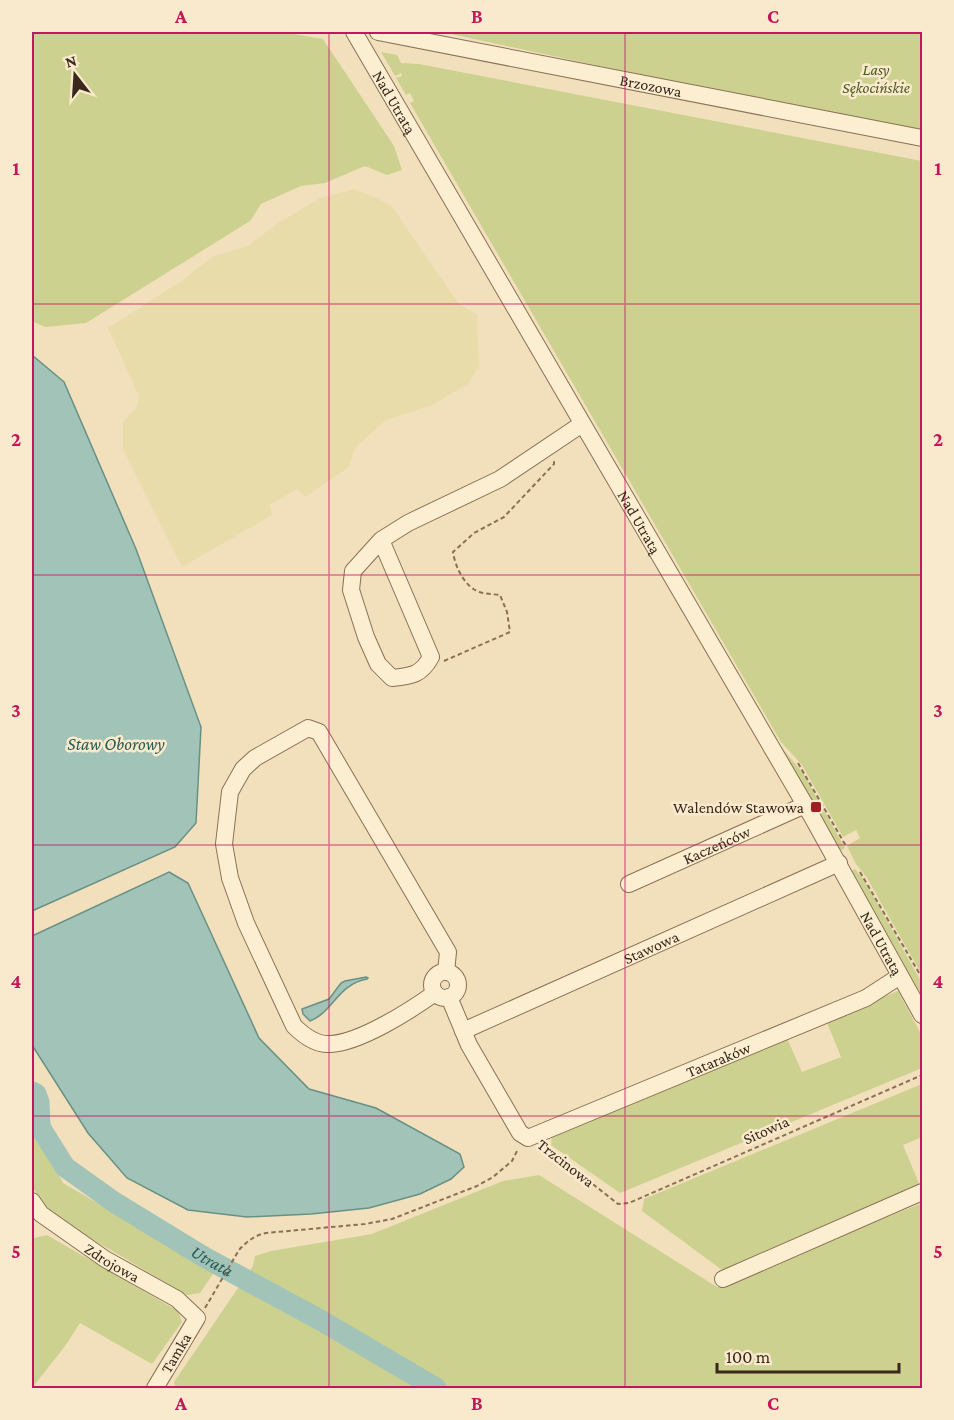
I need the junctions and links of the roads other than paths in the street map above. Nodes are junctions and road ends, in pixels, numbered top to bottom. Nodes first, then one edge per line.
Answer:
1 (354, 32) edge
2 (378, 32) edge
3 (922, 138) edge
4 (582, 424) junction
5 (381, 540) junction
6 (805, 805) junction
7 (838, 863) junction
8 (630, 884) dead end
9 (900, 976) junction
10 (442, 995) junction
11 (922, 1015) edge
12 (463, 1031) junction
13 (527, 1136) joint
14 (922, 1192) edge
15 (35, 1214) edge
16 (723, 1279) dead end
17 (197, 1318) joint
18 (155, 1388) edge

1 - 4 street, Nad Utratą
2 - 3 street, Brzozowa
4 - 5 street
4 - 6 street, Nad Utratą
5 - 5 street
6 - 7 street, Nad Utratą
6 - 8 street, Kaczeńców
7 - 9 street, Nad Utratą
7 - 12 street, Stawowa
9 - 11 street, Nad Utratą
9 - 13 street, Tataraków
10 - 10 street
10 - 12 street, Trzcinowa
12 - 13 street, Trzcinowa
14 - 16 street
15 - 17 street, Zdrojowa
17 - 18 street, Tamka

